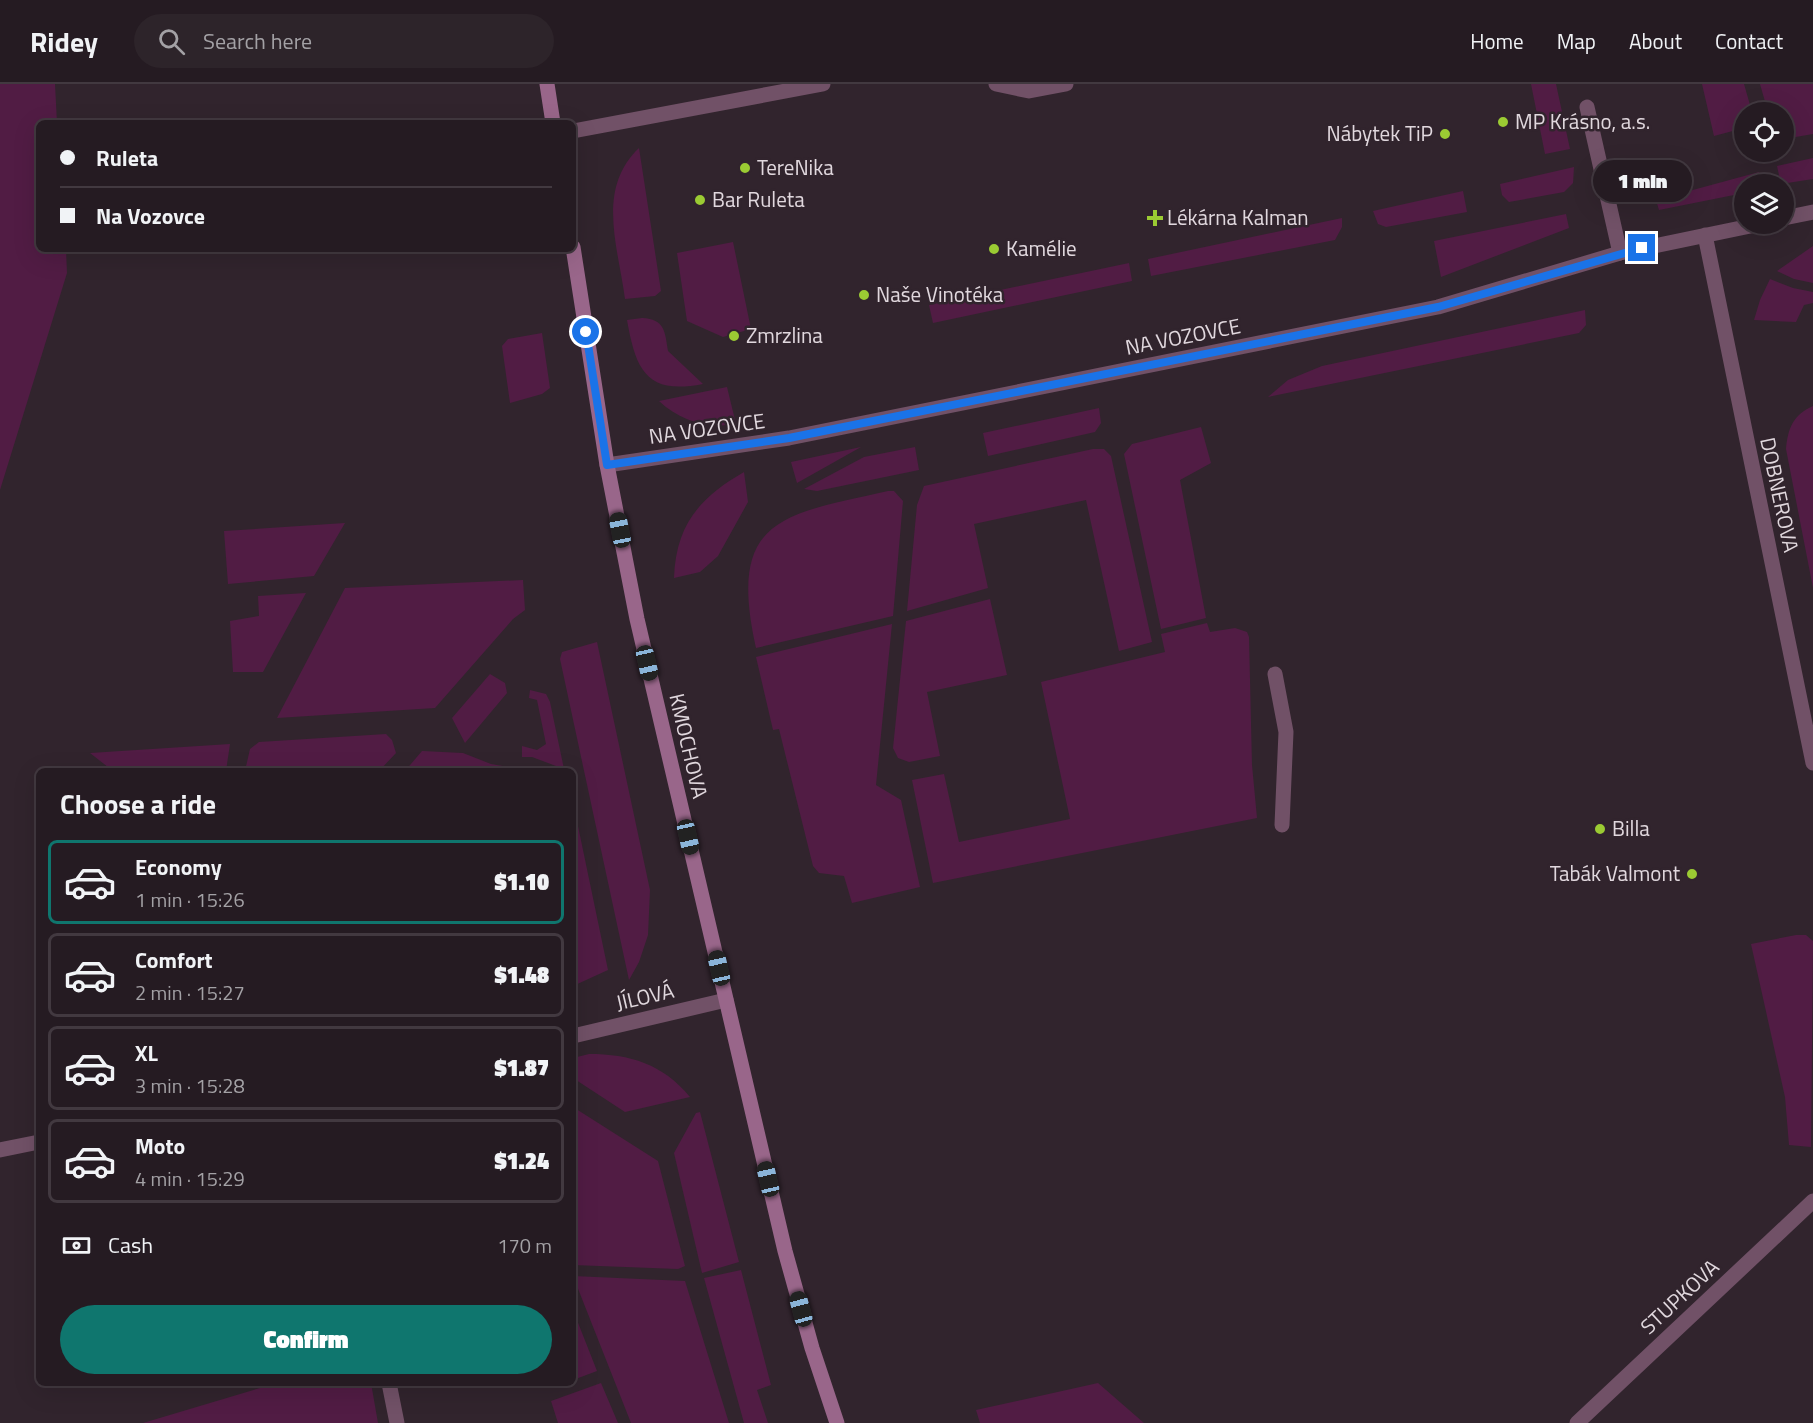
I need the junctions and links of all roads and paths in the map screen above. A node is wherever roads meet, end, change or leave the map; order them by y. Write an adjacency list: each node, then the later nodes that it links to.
1 (548, 84): 6 (street)
2 (823, 84): 7 (street)
3 (996, 84): 4 (street)
4 (1066, 84)
5 (1587, 107): 13 (street)
6 (554, 120)
7 (576, 130)
8 (1813, 212): 9 (street)
9 (1794, 216)
10 (1734, 230): 11 (street, NA VOZOVCE)
11 (1705, 236): 13 (street, NA VOZOVCE); 16 (street, DOBNEROVA)
12 (574, 252): 14 (street, KMOCHOVA)
13 (1620, 253): 14 (street, NA VOZOVCE)
14 (607, 465): 18 (street, KMOCHOVA)
15 (1275, 674): 17 (street)
16 (1813, 763)
17 (1282, 825)
18 (726, 1000): 19 (street, JÍLOVÁ); 25 (street, KMOCHOVA)
19 (576, 1035)
20 (36, 1143): 21 (street)
21 (0, 1150)
22 (1813, 1201): 26 (street, STUPKOVA)
23 (390, 1386): 24 (street)
24 (397, 1423)
25 (837, 1423)
26 (1577, 1423)

